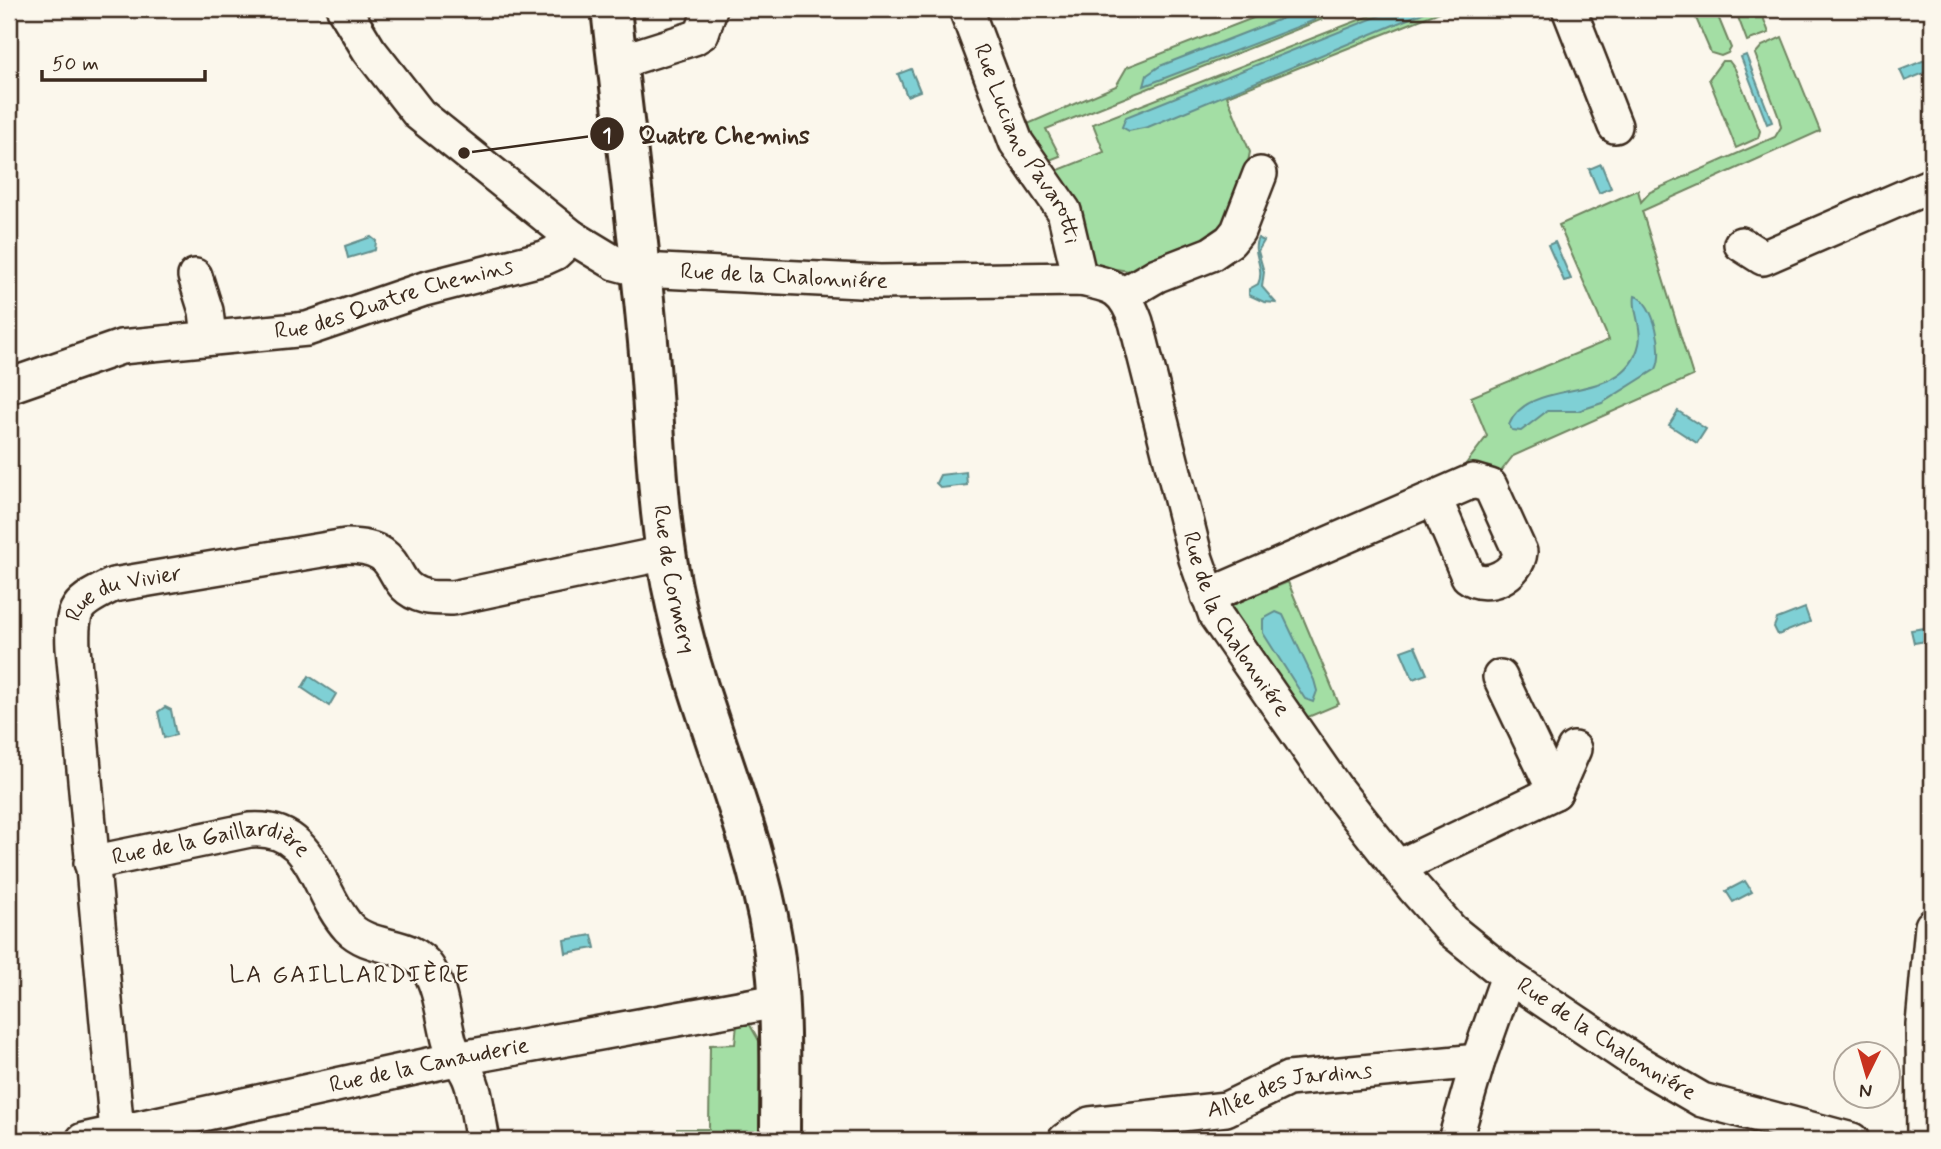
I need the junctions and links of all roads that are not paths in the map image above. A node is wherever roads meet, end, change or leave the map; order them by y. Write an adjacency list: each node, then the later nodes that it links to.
1 (344, 9): 10 (street, Rue de la Chalonniére)
2 (611, 9): 6 (main road, Rue de Cormery)
3 (710, 9): 6 (street)
4 (966, 9): 14 (street, Rue Luciano Pavarotti)
5 (1569, 9): 7 (street)
6 (617, 59): 12 (main road, Rue de Cormery)
7 (1615, 126)
8 (1260, 174): 15 (street)
9 (1932, 185): 11 (street)
10 (572, 237): 12 (street, Rue de la Chalonniére); 16 (street, Rue des Quatre Chemins)
11 (1741, 244)
12 (641, 270): 14 (street, Rue de la Chalonniére); 19 (main road, Rue de Cormery)
13 (195, 276): 16 (street)
14 (1080, 279): 15 (street, Rue de la Chalonniére)
15 (1123, 295): 20 (street, Rue de la Chalonniére)
16 (209, 337): 17 (street, Rue des Quatre Chemins)
17 (9, 386)
18 (1435, 499): 20 (street)
19 (666, 552): 24 (street, Rue du Vivier); 28 (main road, Rue de Cormery)
20 (1208, 596): 25 (street, Rue de la Chalonniére)
21 (1500, 677): 23 (street)
22 (1574, 749): 23 (street)
23 (1555, 792): 25 (street)
24 (91, 863): 29 (street, Rue de la Gaillardière); 31 (street, Rue du Vivier)
25 (1398, 867): 27 (street, Rue de la Chalonniére)
26 (1932, 926): 38 (street)
27 (1508, 976): 30 (street); 37 (street, Rue de la Chalonniére)
28 (777, 1001): 29 (street, Rue de la Canauderie); 34 (main road, Rue de Cormery)
29 (456, 1059): 31 (street, Rue de la Canauderie); 33 (street, Rue de la Gaillardière)
30 (1478, 1061): 35 (street, Allée des Jardins); 36 (street)
31 (117, 1132): 32 (street, Rue de la Canauderie)
32 (83, 1140)
33 (483, 1140)
34 (780, 1140)
35 (1065, 1140)
36 (1455, 1140)
37 (1852, 1140)
38 (1924, 1140)

